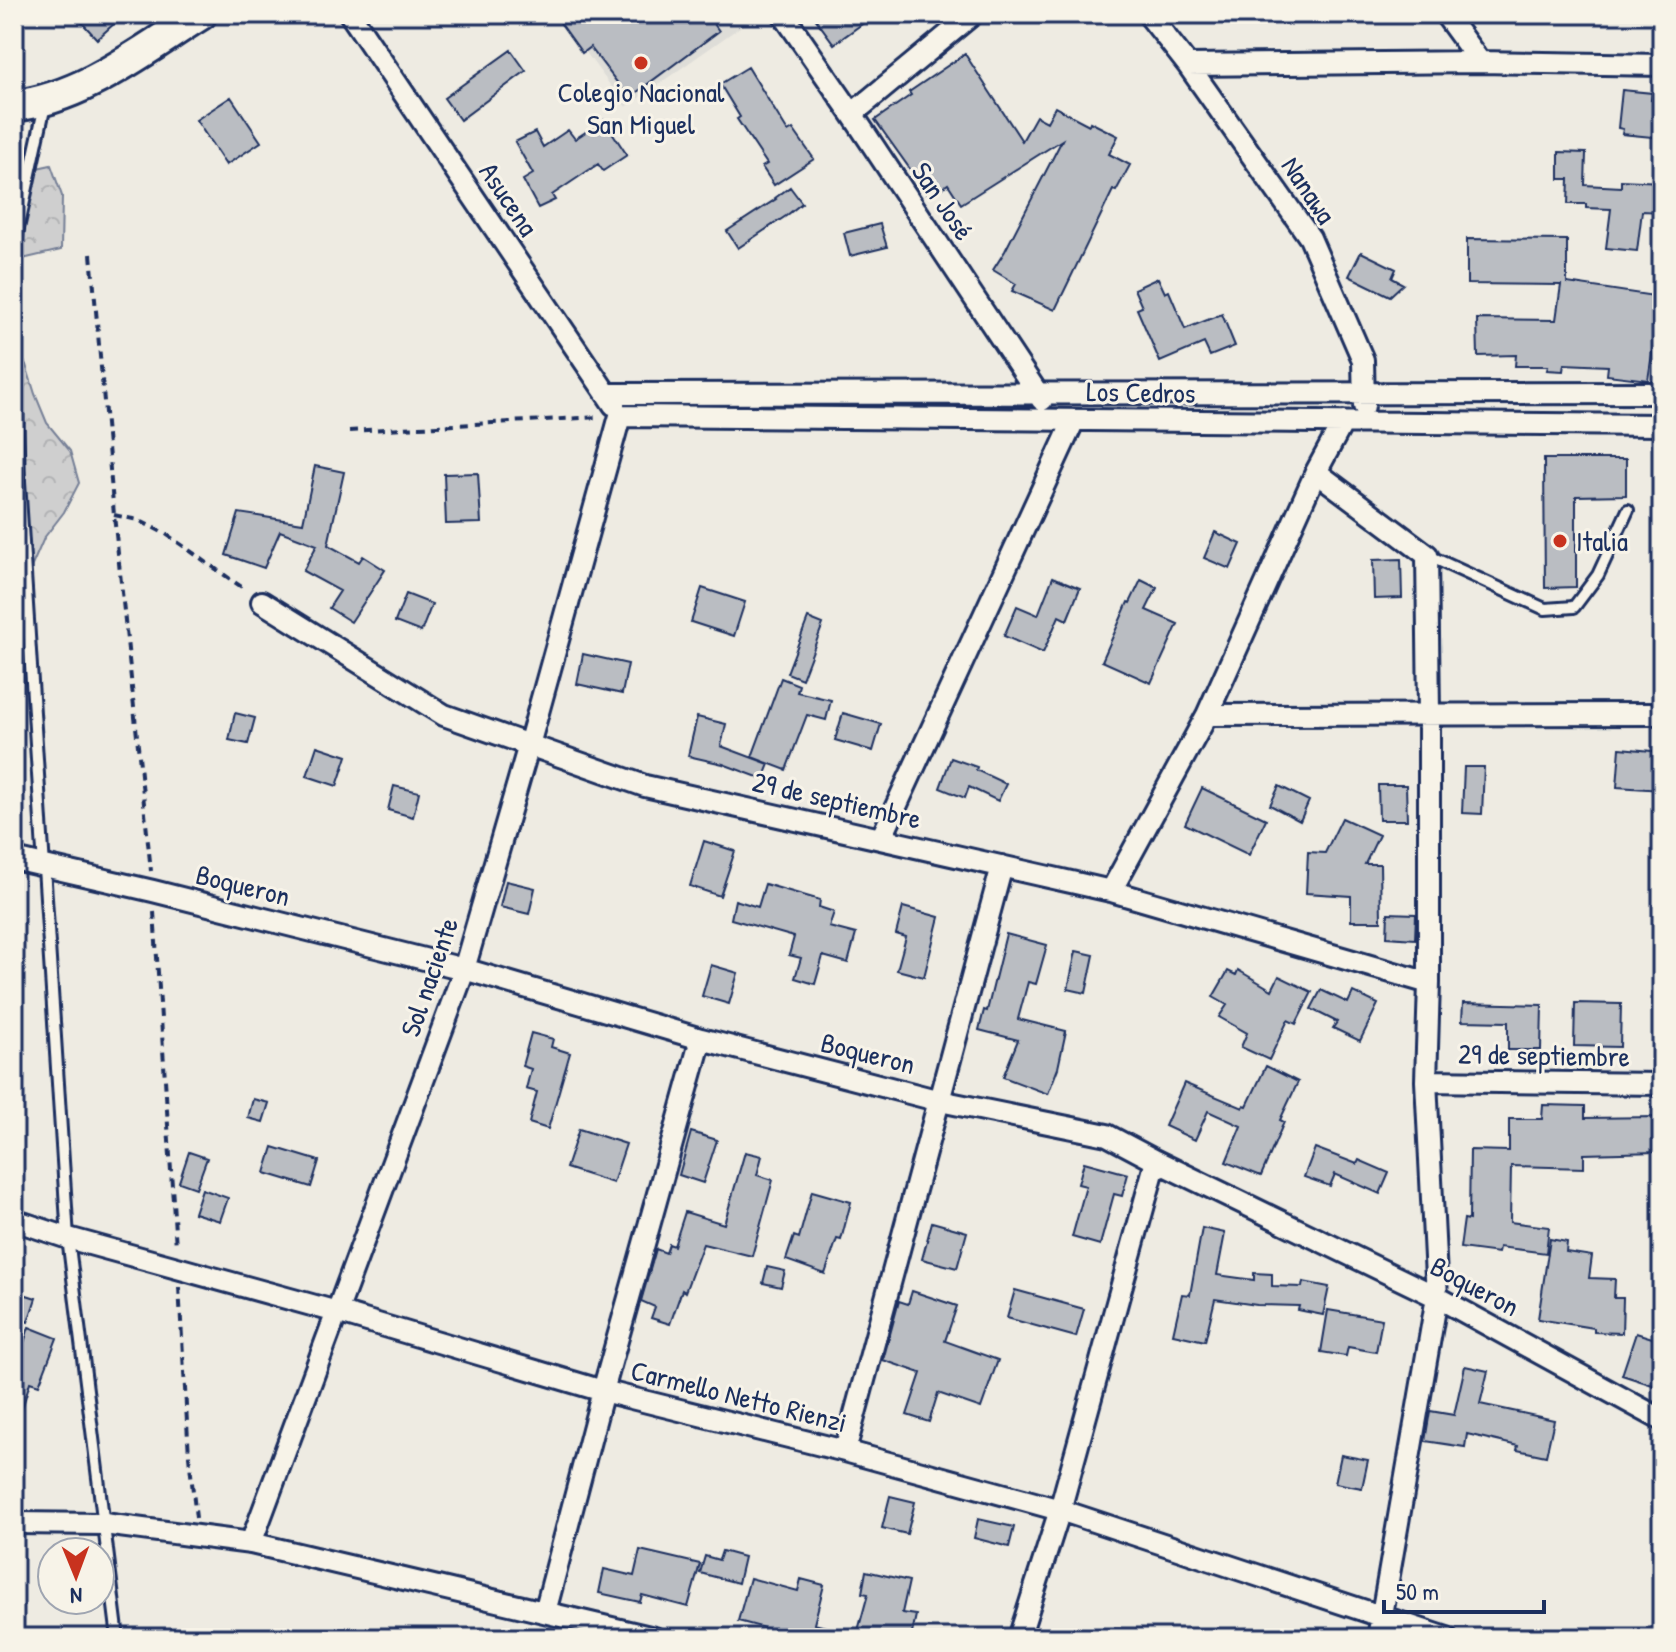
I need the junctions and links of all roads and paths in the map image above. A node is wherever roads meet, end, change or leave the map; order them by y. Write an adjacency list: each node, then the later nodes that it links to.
1 (201, 14): 10 (main road)
2 (350, 14): 18 (street, Asucena)
3 (783, 14): 12 (street, San José)
4 (973, 14): 12 (street)
5 (1148, 14): 8 (street, Nanawa)
6 (1445, 14): 7 (street)
7 (1480, 62): 8 (street); 9 (street)
8 (1188, 65): 16 (street, Nanawa)
9 (1662, 65)
10 (46, 100): 11 (main road); 13 (lane)
11 (14, 106)
12 (852, 114): 15 (street, San José)
13 (14, 247)
14 (14, 328): 35 (lane)
15 (1037, 393): 16 (street); 18 (street); 20 (street, San José)
16 (1363, 393): 17 (street); 21 (street, Nanawa)
17 (1662, 393)
18 (607, 394): 19 (street, Asucena)
19 (620, 416): 20 (street, Los Cedros); 23 (path); 32 (street, Sol naciente)
20 (1065, 420): 21 (street, Los Cedros); 33 (street)
21 (1354, 422): 22 (street, Los Cedros); 24 (street)
22 (1662, 425)
23 (349, 431)
24 (1316, 472): 27 (street); 31 (street)
25 (1628, 510): 27 (lane)
26 (114, 515): 28 (path)
27 (1427, 555): 29 (street)
28 (262, 602): 32 (street, 29 de septiembre)
29 (1429, 714): 30 (street); 31 (street); 39 (street)
30 (1662, 714)
31 (1207, 715): 37 (street)
32 (529, 745): 33 (street, 29 de septiembre); 38 (street, Sol naciente)
33 (881, 839): 36 (street, 29 de septiembre)
34 (14, 859): 35 (street, Boqueron)
35 (44, 866): 38 (street, Boqueron); 46 (lane)
36 (1002, 866): 37 (street, 29 de septiembre); 43 (street)
37 (1111, 891): 39 (street, 29 de septiembre)
38 (464, 969): 40 (street, Boqueron); 48 (street, Sol naciente)
39 (1429, 983): 41 (street)
40 (701, 1039): 43 (street, Boqueron); 49 (street)
41 (1426, 1081): 42 (street, 29 de septiembre); 47 (street)
42 (1662, 1084)
43 (940, 1101): 44 (street, Boqueron); 51 (street)
44 (1156, 1161): 47 (street, Boqueron); 52 (street)
45 (14, 1220): 46 (street, Carmello Netto Rienzi)
46 (68, 1238): 48 (street, Carmello Netto Rienzi); 54 (lane)
47 (1437, 1297): 50 (street, Boqueron); 57 (street)
48 (337, 1312): 49 (street, Carmello Netto Rienzi); 55 (street, Sol naciente)
49 (603, 1391): 51 (street, Carmello Netto Rienzi); 56 (street)
50 (1662, 1420)
51 (845, 1451): 52 (street, Carmello Netto Rienzi)
52 (1060, 1510): 57 (street, Carmello Netto Rienzi); 60 (street)
53 (14, 1523): 54 (street)
54 (104, 1524): 55 (street); 59 (lane)
55 (251, 1543): 56 (street)
56 (545, 1612): 58 (street)
57 (1381, 1617): 61 (street); 62 (street, Carmello Netto Rienzi)
58 (645, 1637)
59 (118, 1638)
60 (1019, 1638)
61 (1378, 1638)
62 (1447, 1638)

